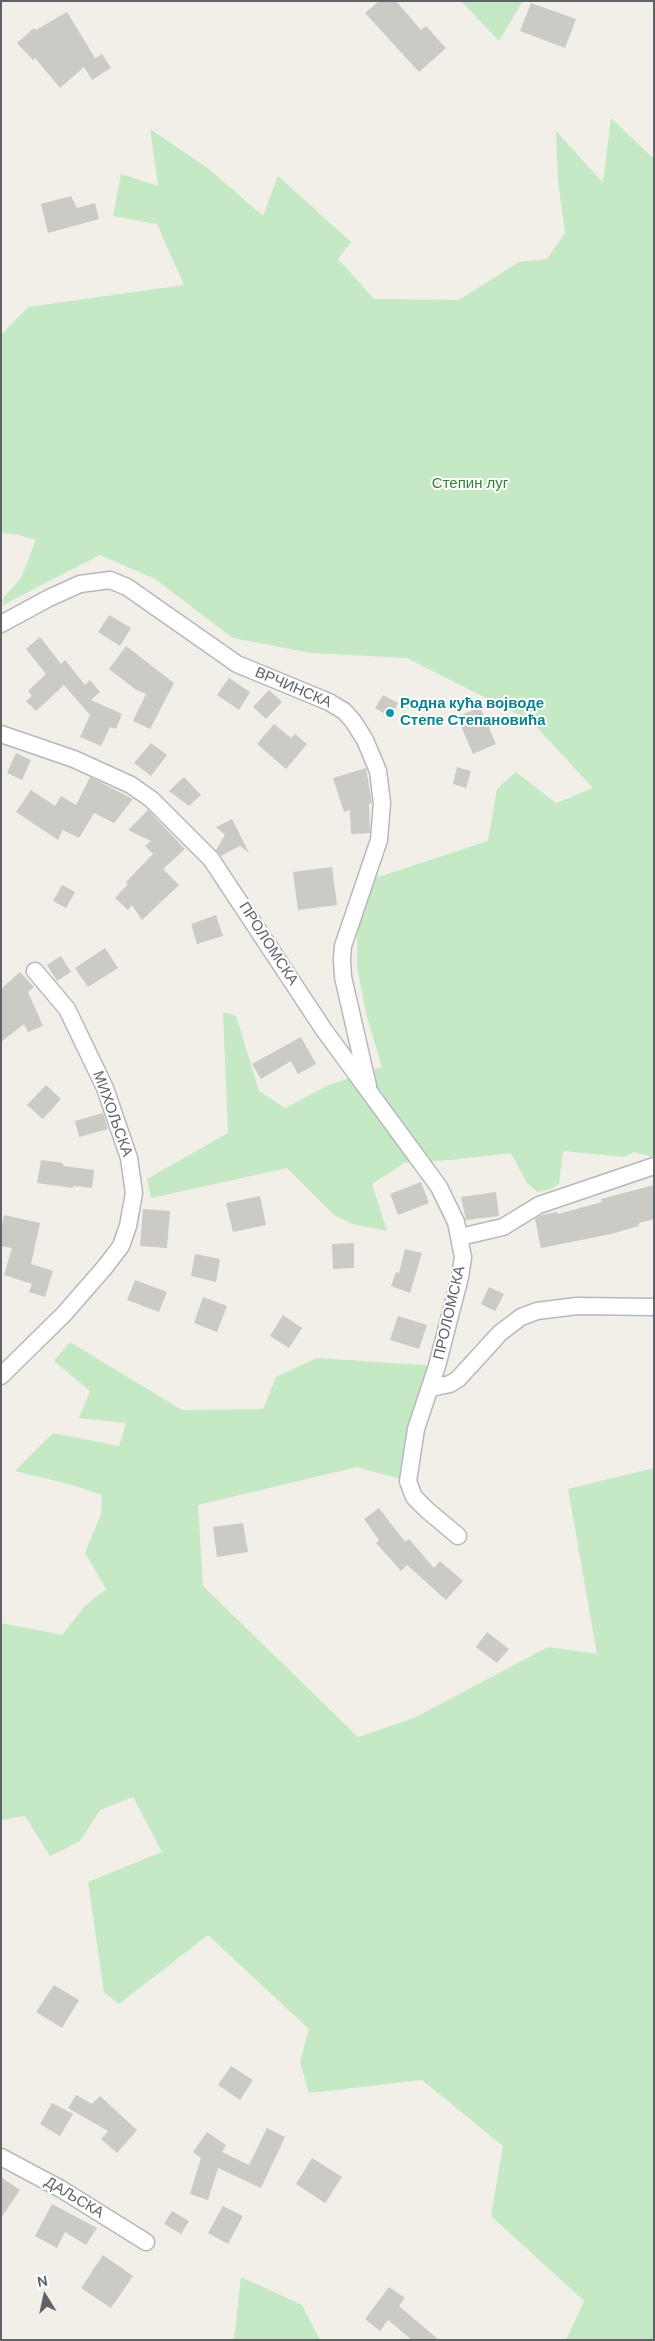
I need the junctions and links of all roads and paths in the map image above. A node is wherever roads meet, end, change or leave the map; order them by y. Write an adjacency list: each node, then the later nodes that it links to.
1 (1, 624): 4 (street, ВРЧИНСКА)
2 (1, 734): 4 (street, ПРОЛОМСКА)
3 (35, 971): 8 (street, МИХОЉСКА)
4 (369, 1089): 6 (street, ПРОЛОМСКА)
5 (654, 1166): 6 (street)
6 (460, 1237): 9 (street, ПРОЛОМСКА)
7 (654, 1307): 9 (street, ПРОЛОМСКА)
8 (1, 1376)
9 (431, 1388): 10 (street, ПРОЛОМСКА)
10 (458, 1536)
11 (1, 2157): 12 (street, ДАЉСКА)
12 (146, 2242)

